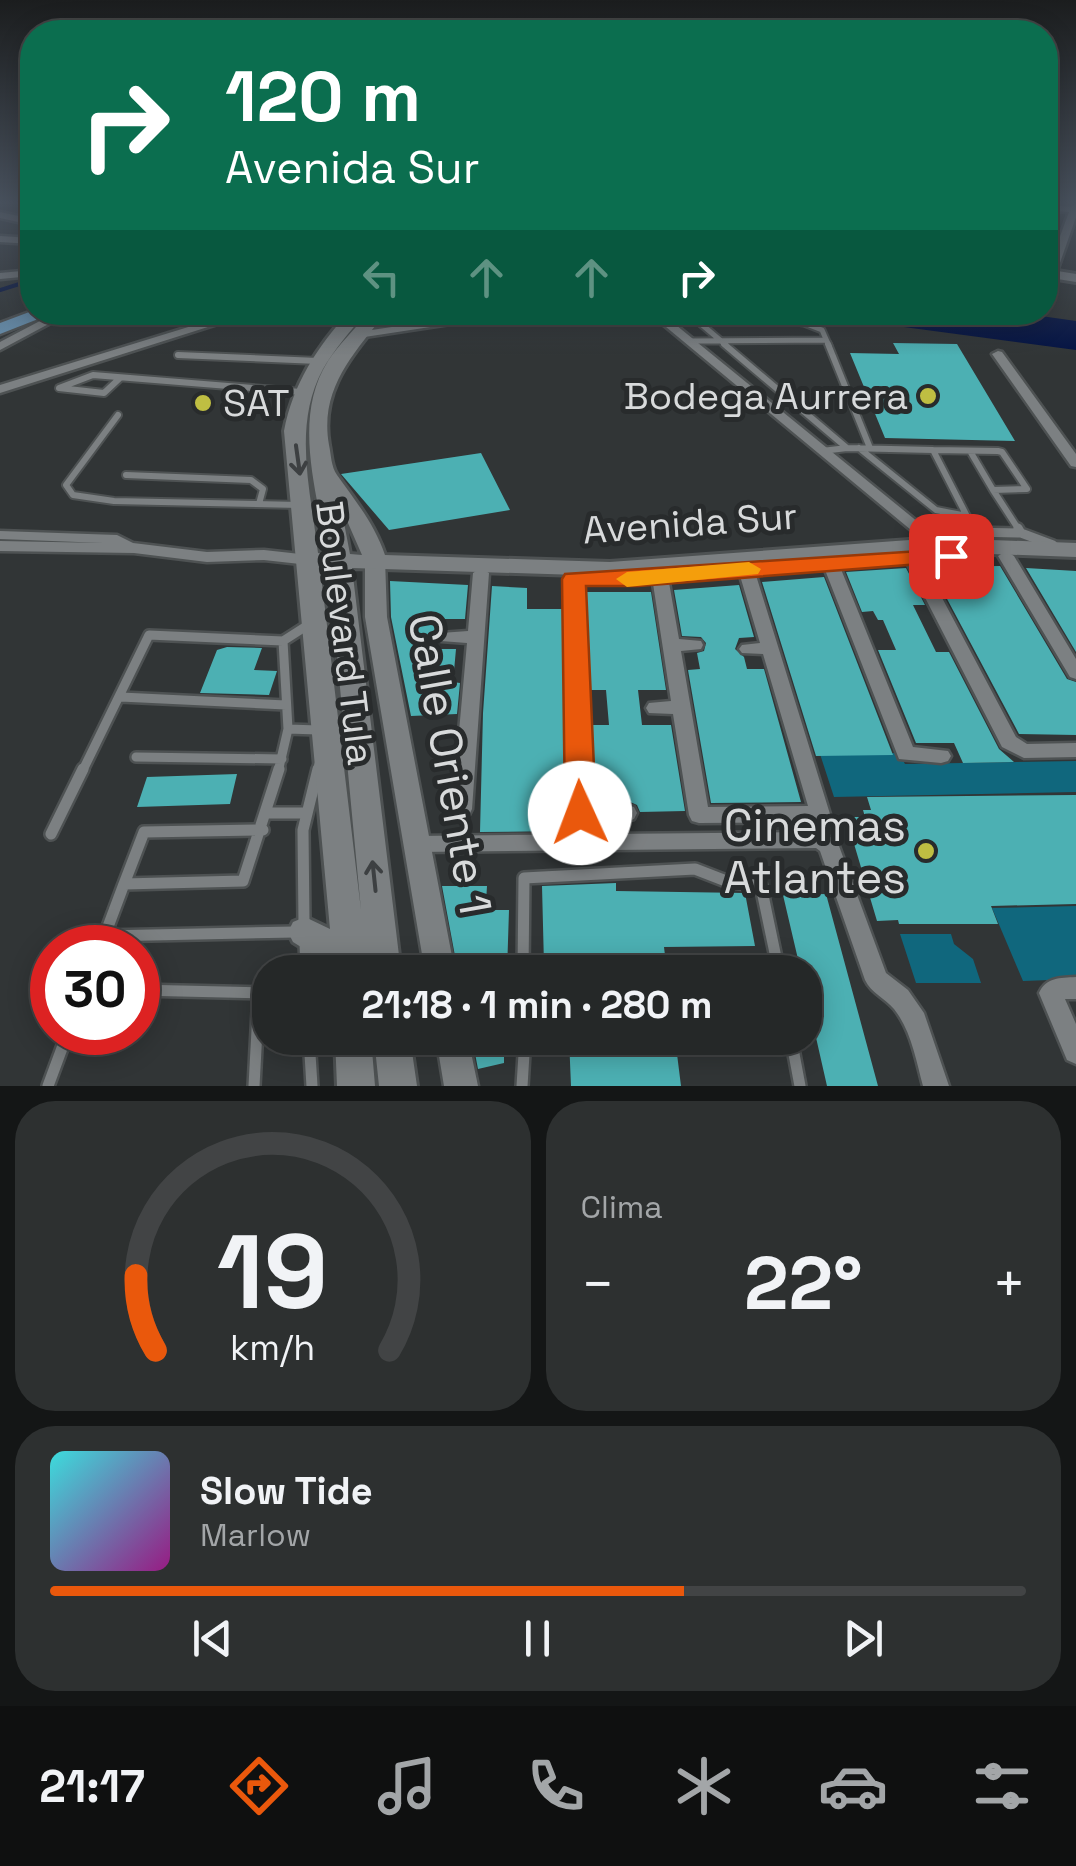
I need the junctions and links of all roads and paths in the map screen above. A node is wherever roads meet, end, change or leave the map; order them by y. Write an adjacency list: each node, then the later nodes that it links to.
1 (42, 325): 11 (street)
2 (208, 325): 16 (street)
3 (357, 325): 14 (main road, Boulevard Tula)
4 (357, 325): 27 (main road, Boulevard Tula)
5 (669, 325): 10 (street)
6 (702, 325): 8 (lane)
7 (809, 325): 9 (lane)
8 (720, 340): 9 (lane); 10 (lane); 20 (lane)
9 (826, 340): 21 (lane)
10 (688, 341): 23 (street)
11 (0, 348)
12 (998, 354): 25 (street)
13 (178, 355): 14 (lane)
14 (318, 360): 17 (main road, Boulevard Tula)
15 (120, 378): 15 (lane); 17 (lane)
16 (0, 389)
17 (300, 392): 30 (main road, Boulevard Tula, one-way to 30)
18 (118, 415): 29 (lane)
19 (859, 447): 20 (lane); 21 (lane); 31 (lane)
20 (847, 448): 23 (lane)
21 (870, 448): 22 (lane)
22 (933, 450): 24 (lane); 31 (lane)
23 (822, 451): 36 (street)
24 (970, 451): 28 (lane); 28 (lane)
25 (1076, 463)
26 (126, 474): 29 (lane)
27 (325, 476): 41 (main road, Boulevard Tula); 42 (main road)
28 (993, 490): 33 (lane)
29 (259, 504): 30 (lane)
30 (304, 506): 43 (main road, Boulevard Tula)
31 (967, 516): 32 (lane)
32 (974, 530): 33 (lane); 36 (lane)
33 (1020, 533): 38 (lane)
34 (0, 535): 37 (street)
35 (0, 546): 37 (street)
36 (926, 547): 38 (main road, Avenida Sur); 39 (main road, Avenida Sur); 40 (main road, Avenida Sur); 65 (street)
37 (134, 548): 43 (street)
38 (1073, 553): 39 (main road, Avenida Sur)
39 (1006, 556): 58 (street)
40 (829, 558): 42 (main road, Avenida Sur); 44 (main road, Avenida Sur); 49 (street)
41 (340, 565): 42 (main road, Avenida Sur); 43 (main road, Avenida Sur); 77 (main road, Boulevard Tula, one-way to 41)
42 (376, 565): 45 (main road, Avenida Sur); 75 (street, Calle Oriente 1)
43 (310, 568): 48 (main road, Boulevard Tula)
44 (746, 569): 46 (main road, Avenida Sur); 56 (street)
45 (481, 573): 47 (main road, Avenida Sur); 51 (street, Calle Oriente 1)
46 (660, 577): 47 (main road, Avenida Sur); 54 (street)
47 (574, 579): 72 (street)
48 (314, 620): 53 (lane); 64 (main road, Boulevard Tula)
49 (860, 634): 50 (street); 66 (street)
50 (880, 634)
51 (475, 637): 52 (street); 69 (street, Calle Oriente 1)
52 (447, 638)
53 (283, 641): 59 (lane); 60 (lane)
54 (673, 645): 55 (street); 61 (street)
55 (695, 645)
56 (771, 648): 57 (street); 61 (street)
57 (748, 650)
58 (1076, 673)
59 (120, 697): 60 (lane); 74 (lane)
60 (286, 705): 63 (lane)
61 (682, 707): 62 (street)
62 (655, 708)
63 (288, 729): 64 (lane); 68 (lane)
64 (324, 739): 71 (lane); 83 (main road, Boulevard Tula)
65 (1076, 750)
66 (942, 756)
67 (136, 758): 68 (lane)
68 (282, 760): 70 (lane)
69 (462, 810)
70 (267, 813): 71 (lane); 73 (lane)
71 (306, 813): 79 (lane)
72 (627, 813)
73 (263, 830): 76 (lane); 76 (lane)
74 (51, 834)
75 (416, 844): 86 (street, Calle Oriente 1); 109 (street)
76 (124, 884): 78 (lane)
77 (379, 922): 84 (main road); 85 (main road, Boulevard Tula)
78 (108, 925)
79 (304, 932): 80 (lane); 81 (lane); 82 (main road)
80 (160, 939)
81 (305, 955)
82 (334, 955)
83 (350, 955)
84 (360, 955)
85 (382, 955)
86 (437, 955)
87 (524, 955): 88 (lane)
88 (775, 955)
89 (1066, 988): 92 (street)
90 (160, 991): 91 (lane)
91 (252, 993)
92 (1076, 1052)
93 (59, 1055): 101 (lane)
94 (257, 1055): 102 (lane)
95 (310, 1055): 103 (lane)
96 (354, 1055): 104 (main road)
97 (394, 1055): 105 (main road)
98 (455, 1055): 106 (street)
99 (524, 1055): 107 (lane)
100 (794, 1055): 108 (lane)
101 (48, 1086)
102 (254, 1086)
103 (312, 1086)
104 (356, 1086)
105 (398, 1086)
106 (461, 1086)
107 (522, 1086)
108 (800, 1086)
109 (936, 1086)

